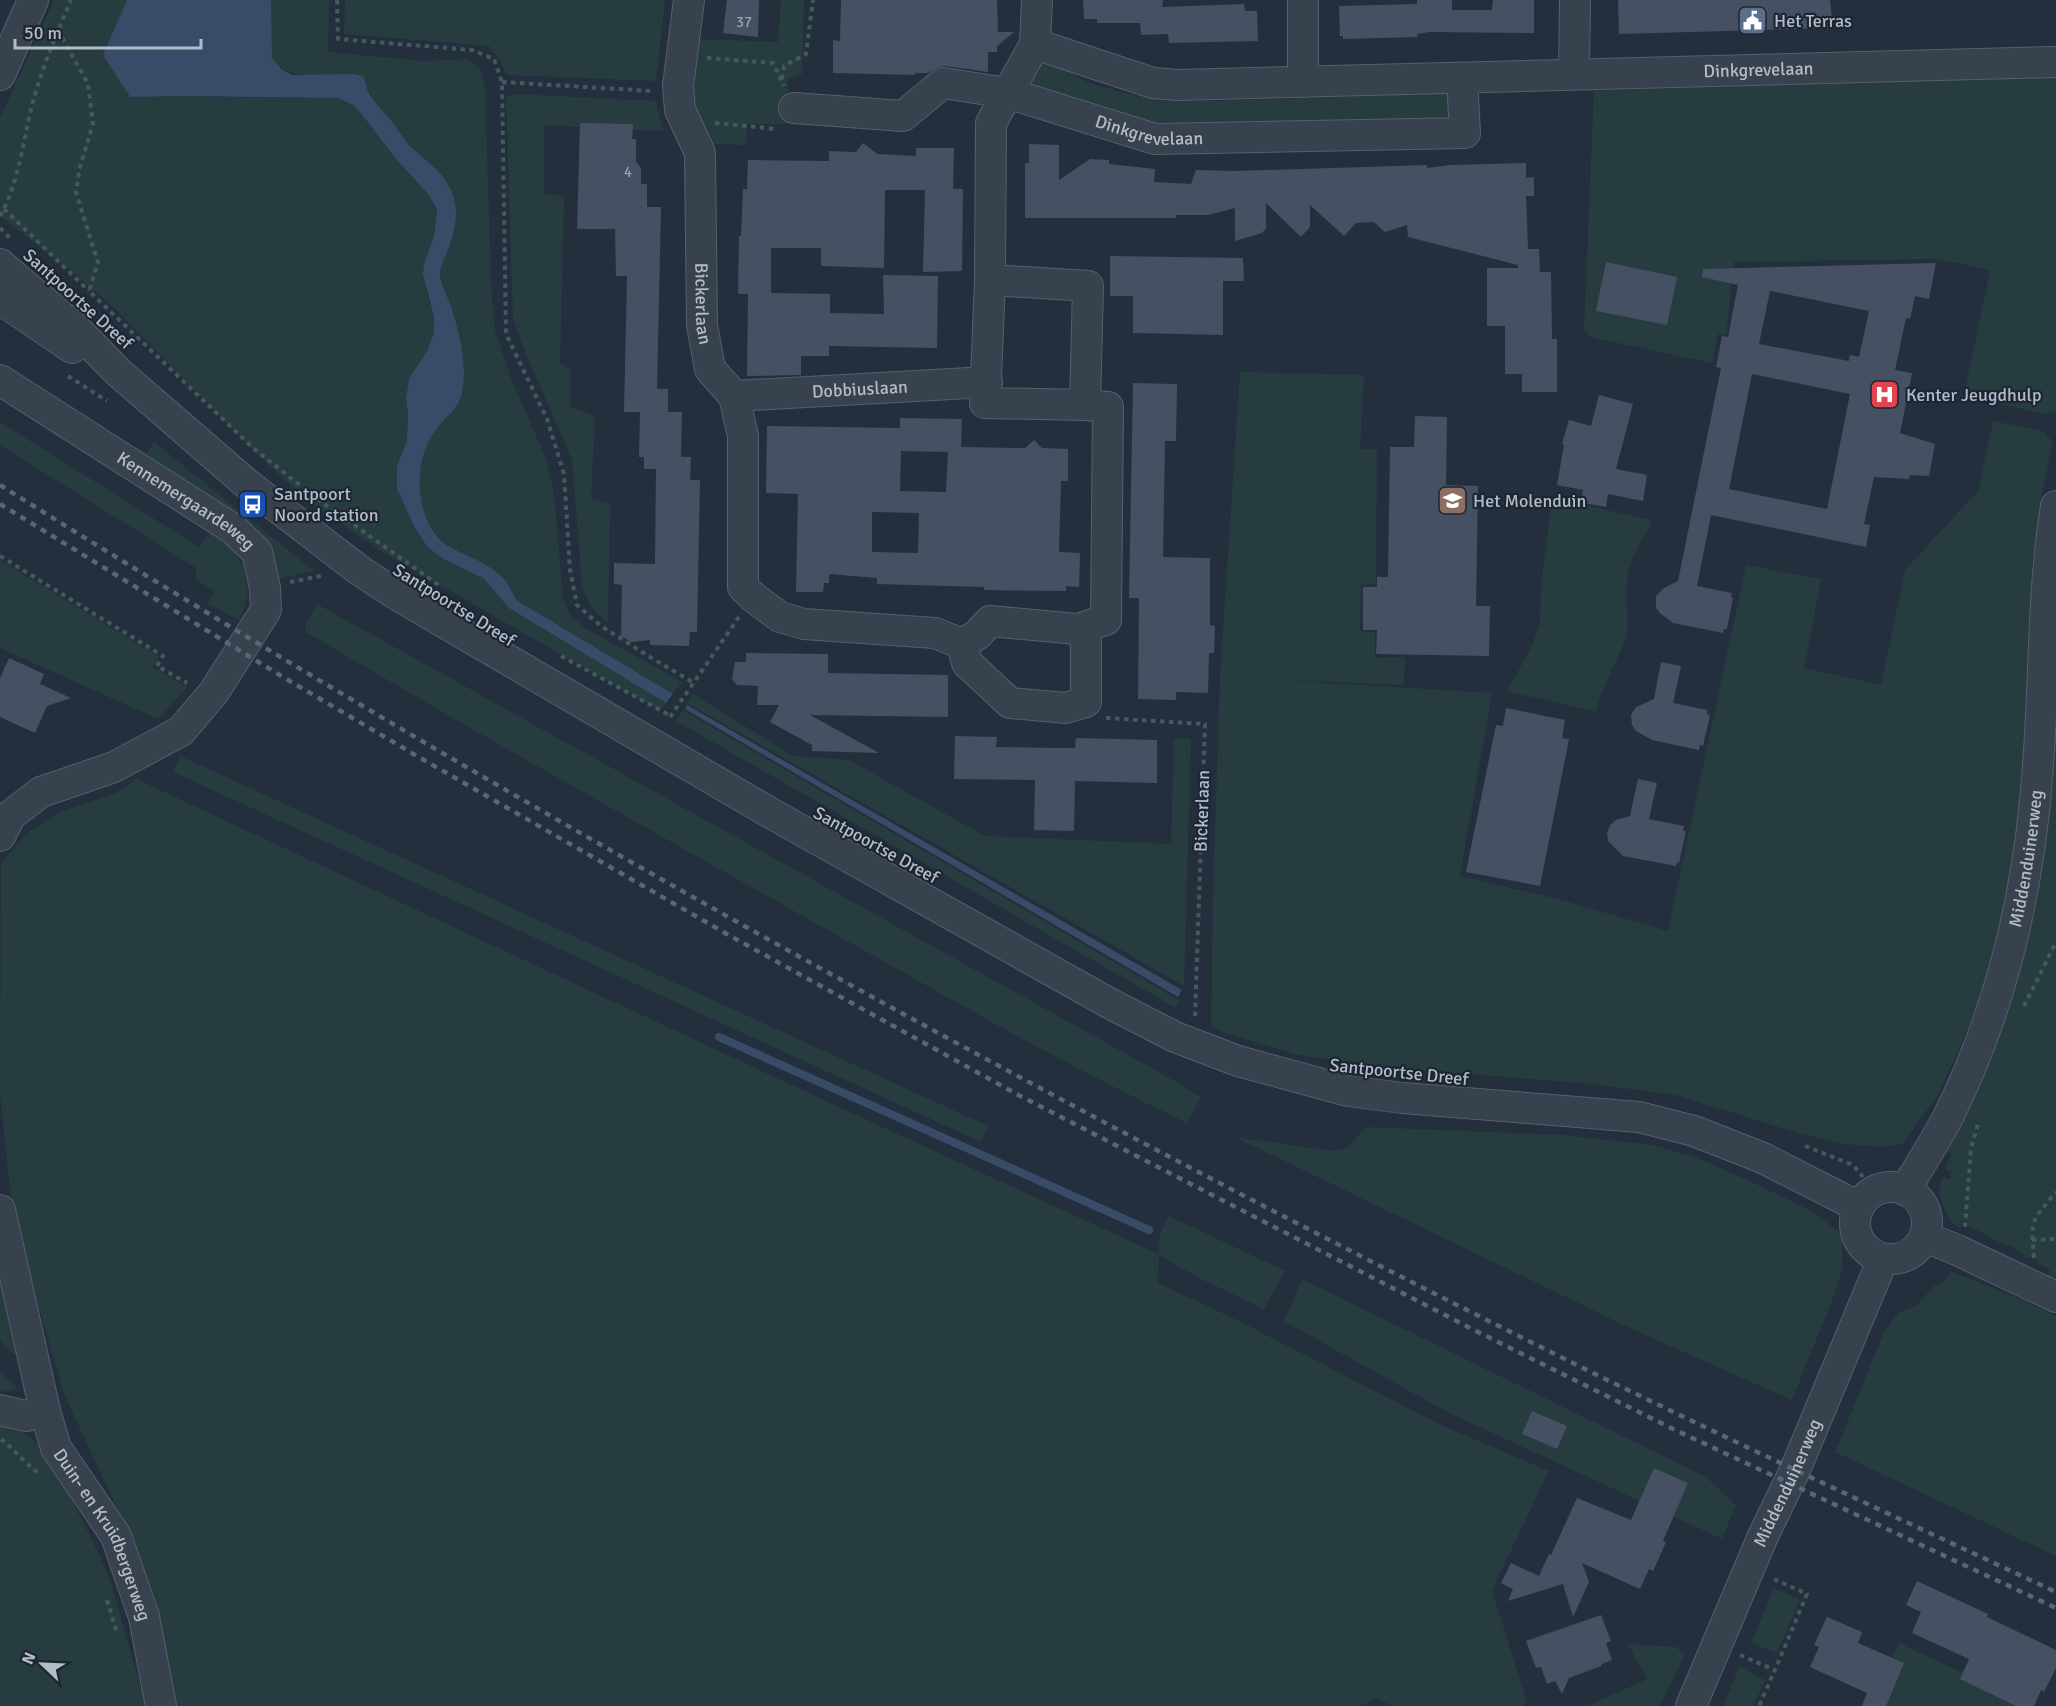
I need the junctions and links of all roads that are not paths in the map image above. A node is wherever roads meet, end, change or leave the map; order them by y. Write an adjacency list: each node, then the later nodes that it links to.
1 (33, 0): 9 (street)
2 (689, 0): 20 (street, Bickerlaan)
3 (1037, 0): 6 (street)
4 (1303, 0): 11 (street)
5 (1575, 0): 8 (street)
6 (1035, 44): 11 (street, Dinkgrevelaan); 12 (street)
7 (2056, 62): 8 (street, Dinkgrevelaan)
8 (1574, 73): 10 (street, Dinkgrevelaan)
9 (0, 75)
10 (1462, 78): 11 (street, Dinkgrevelaan); 12 (street, Dinkgrevelaan)
11 (1303, 82)
12 (1007, 93): 13 (street, Dinkgrevelaan); 15 (street)
13 (794, 108)
14 (9, 254): 17 (street, Santpoortse Dreef)
15 (990, 280): 19 (street); 21 (street)
16 (0, 299): 17 (street, Santpoortse Dreef)
17 (118, 372): 27 (street, Santpoortse Dreef)
18 (0, 380): 25 (street, Kennemergaardeweg)
19 (987, 382): 20 (street, Dobbiuslaan); 21 (street)
20 (734, 396): 24 (street, Bickerlaan)
21 (1085, 405): 23 (street)
22 (2056, 506): 26 (street, Middenduinerweg)
23 (1077, 629): 24 (street); 24 (street)
24 (962, 644)
25 (4, 821)
26 (1905, 1190): 27 (street); 29 (street)
27 (1867, 1199): 30 (street)
28 (0, 1210): 33 (street)
29 (1925, 1238): 30 (street); 31 (street)
30 (1883, 1259): 35 (street, Middenduinerweg)
31 (2056, 1297)
32 (0, 1410): 33 (street)
33 (45, 1411): 34 (street, Duin- en Kruidbergerweg)
34 (161, 1706)
35 (1691, 1706)

